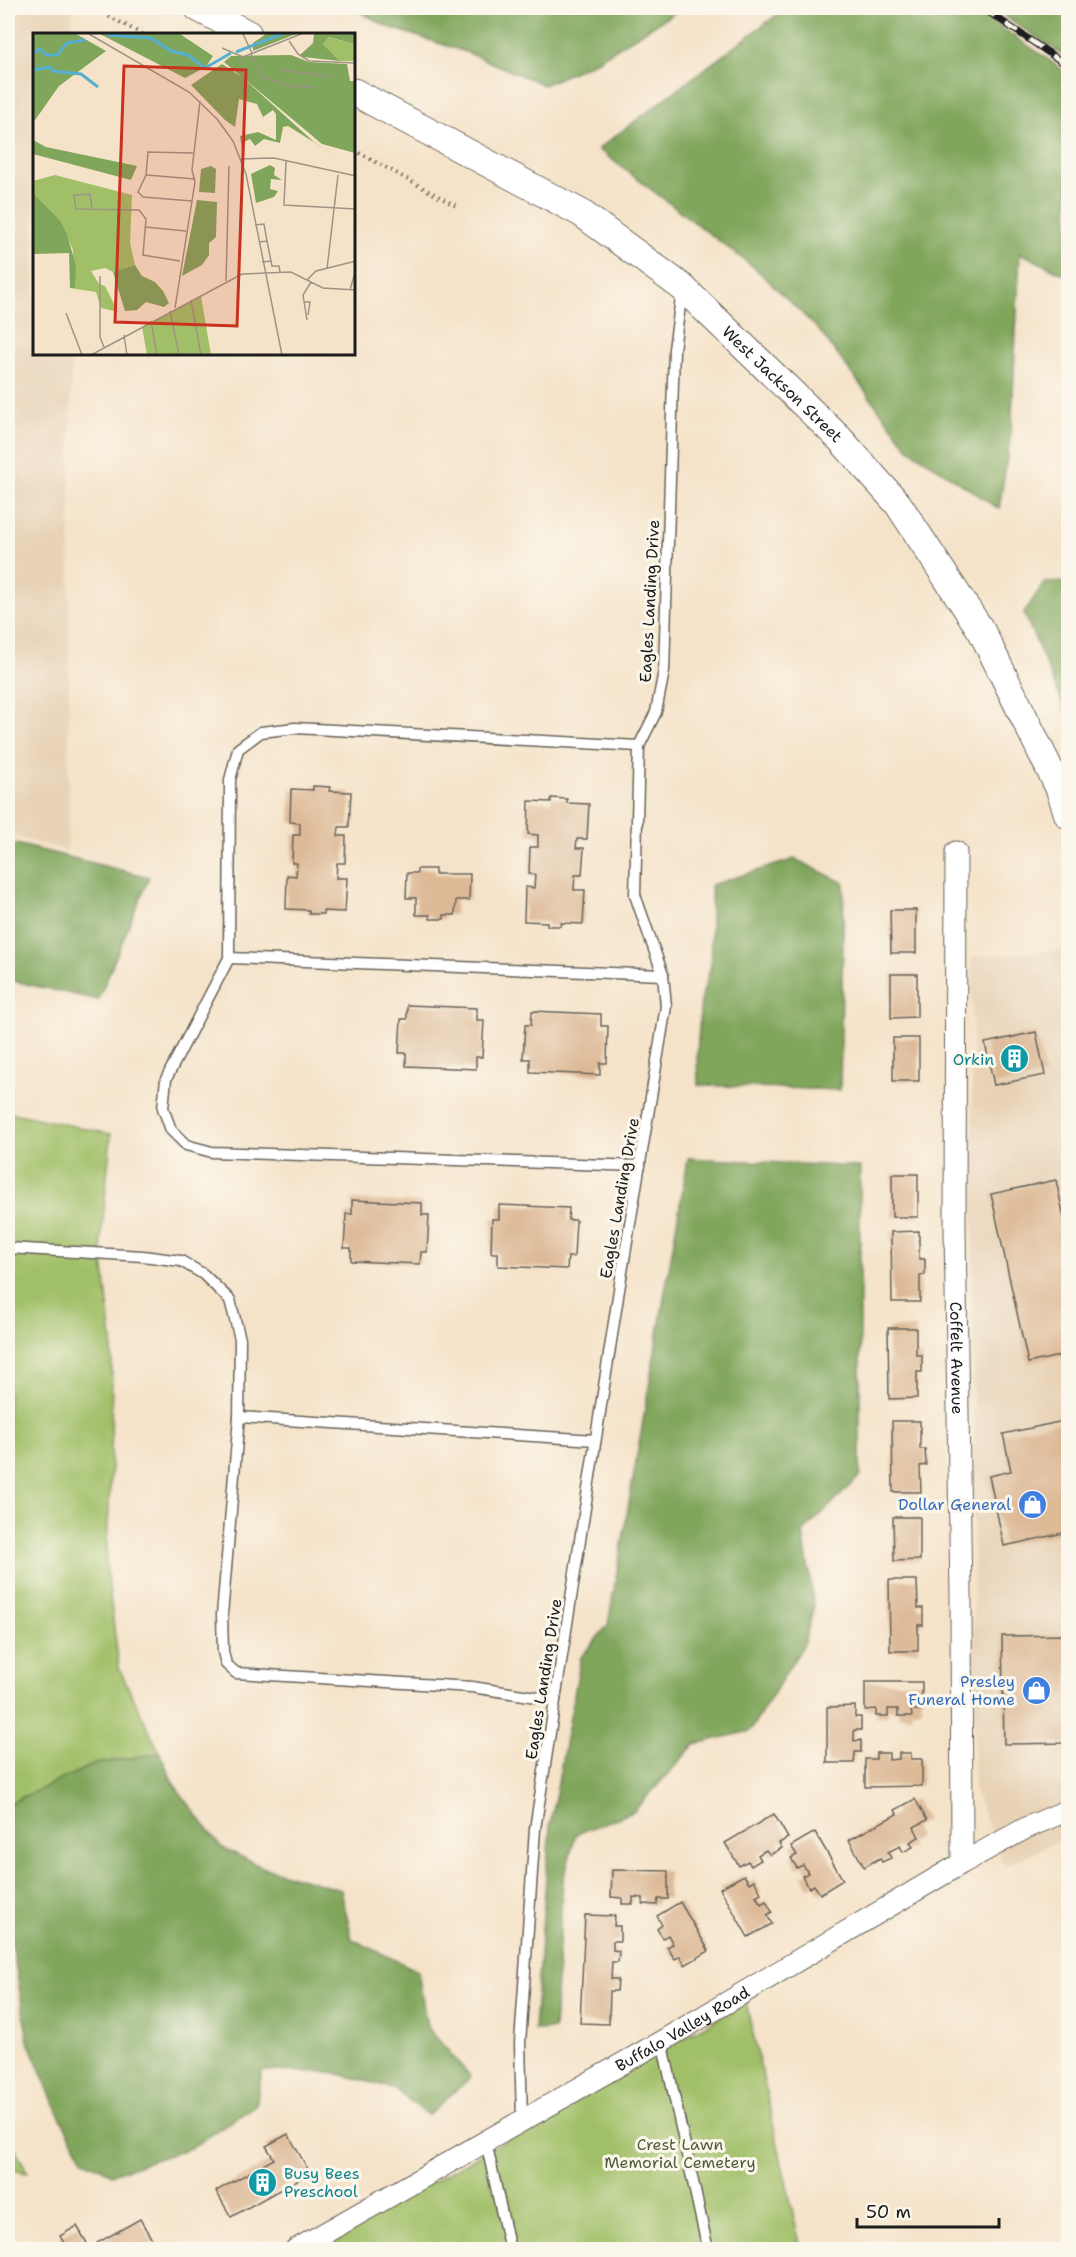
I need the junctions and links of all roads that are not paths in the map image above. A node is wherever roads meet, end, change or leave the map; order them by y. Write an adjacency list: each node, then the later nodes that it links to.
1 (198, 8): 2 (street)
2 (246, 33)
3 (356, 93): 4 (street, West Jackson Street)
4 (682, 287): 5 (lane, Eagles Landing Drive); 6 (street, West Jackson Street)
5 (639, 746): 9 (lane); 10 (lane, Eagles Landing Drive)
6 (1064, 786): 7 (street, West Jackson Street)
7 (1068, 814)
8 (956, 852): 17 (street, Coffelt Avenue)
9 (229, 958): 10 (lane); 11 (lane)
10 (663, 975): 11 (lane, Eagles Landing Drive)
11 (640, 1166): 14 (lane, Eagles Landing Drive)
12 (8, 1248): 13 (lane)
13 (239, 1417): 14 (lane); 15 (lane)
14 (595, 1440): 15 (lane, Eagles Landing Drive)
15 (555, 1701): 19 (lane, Eagles Landing Drive)
16 (1068, 1810): 17 (street, Buffalo Valley Road)
17 (962, 1863): 18 (street, Buffalo Valley Road)
18 (662, 2041): 19 (street, Buffalo Valley Road); 24 (lane)
19 (522, 2120): 20 (street, Buffalo Valley Road)
20 (486, 2142): 21 (street, Buffalo Valley Road); 23 (lane)
21 (315, 2244): 22 (street, Buffalo Valley Road)
22 (295, 2250)
23 (510, 2250)
24 (708, 2250)

